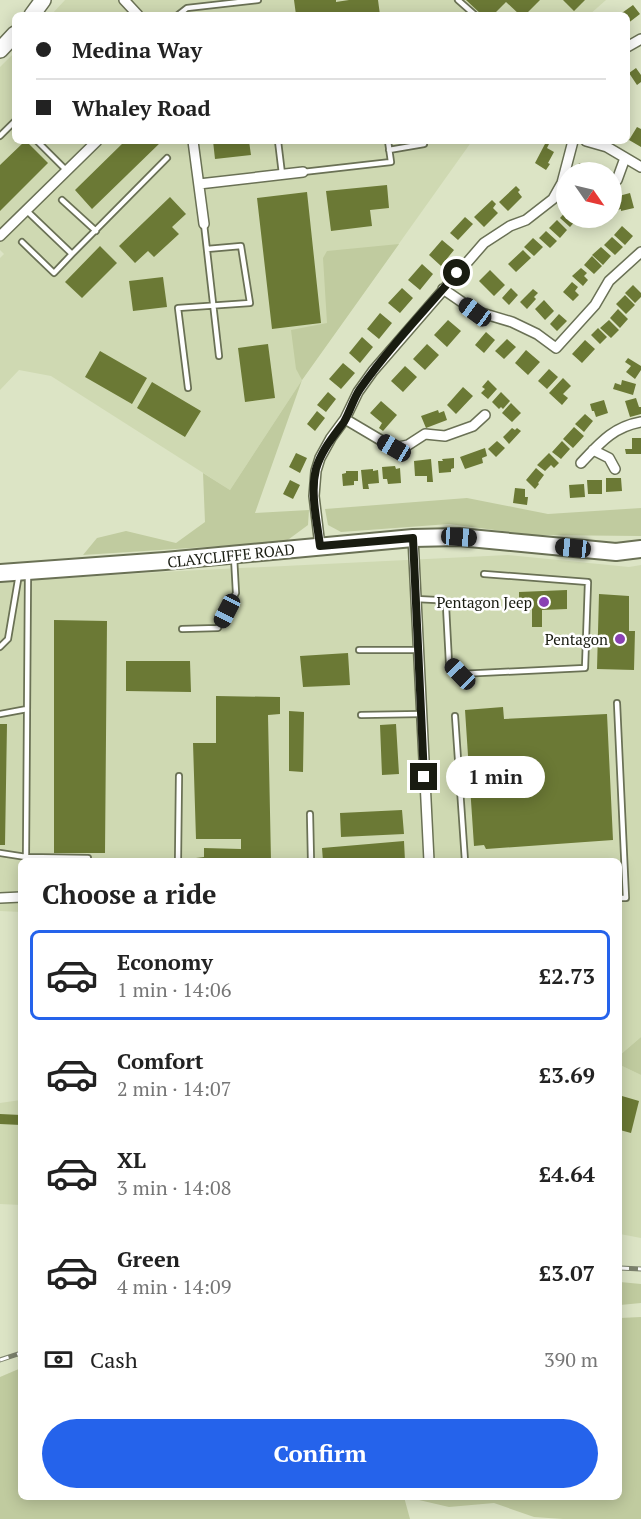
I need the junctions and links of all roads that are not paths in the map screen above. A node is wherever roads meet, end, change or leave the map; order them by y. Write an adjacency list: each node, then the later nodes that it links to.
1 (124, 0): 6 (street)
2 (186, 0): 5 (lane)
3 (258, 0): 5 (lane)
4 (459, 0): 8 (lane)
5 (187, 8): 7 (lane)
6 (135, 12)
7 (182, 12)
8 (472, 12)
9 (12, 37): 10 (main road)
10 (0, 50)
11 (12, 124): 12 (lane)
12 (0, 136)
13 (40, 144): 26 (lane)
14 (93, 144): 26 (street)
15 (193, 144): 29 (street)
16 (278, 144): 28 (lane)
17 (388, 144): 21 (lane)
18 (424, 144): 21 (lane)
19 (572, 144): 39 (street)
20 (596, 144): 23 (street)
21 (389, 150): 27 (lane)
22 (168, 158): 33 (lane)
23 (625, 158): 24 (street); 25 (street)
24 (622, 166)
25 (641, 168)
26 (66, 170): 31 (street)
27 (303, 172): 28 (street)
28 (282, 174): 29 (street)
29 (199, 184): 32 (street)
30 (62, 200): 33 (lane)
31 (26, 210): 34 (street); 38 (lane)
32 (204, 224): 36 (lane)
33 (96, 231): 38 (lane)
34 (0, 236)
35 (22, 242): 38 (lane)
36 (207, 249): 40 (lane); 40 (lane)
37 (641, 252): 39 (street)
38 (72, 254)
39 (443, 289): 44 (street)
40 (213, 306): 41 (lane); 42 (lane)
41 (219, 356)
42 (188, 388)
43 (485, 415): 44 (street)
44 (345, 420): 50 (street)
45 (641, 422): 46 (street)
46 (593, 450): 47 (street); 48 (street)
47 (581, 463)
48 (615, 469)
49 (413, 538): 50 (highway, CLAYCLIFFE ROAD); 51 (highway, CLAYCLIFFE ROAD); 56 (street)
50 (320, 546): 52 (highway, CLAYCLIFFE ROAD)
51 (641, 549)
52 (234, 554): 53 (highway, CLAYCLIFFE ROAD); 57 (lane)
53 (24, 572): 54 (highway, CLAYCLIFFE ROAD); 58 (lane); 62 (lane)
54 (0, 573)
55 (484, 574): 56 (lane)
56 (416, 599): 60 (street)
57 (182, 629)
58 (0, 647)
59 (359, 650): 60 (lane)
60 (418, 650): 64 (street)
61 (617, 703): 78 (lane)
62 (27, 709): 63 (lane); 70 (lane)
63 (0, 714)
64 (421, 714): 65 (lane); 74 (street)
65 (361, 715)
66 (455, 716): 75 (lane)
67 (178, 776): 72 (lane)
68 (310, 814): 73 (lane)
69 (0, 854): 70 (lane)
70 (26, 857): 71 (lane)
71 (88, 858)
72 (178, 858)
73 (311, 858)
74 (429, 858)
75 (465, 858)
76 (18, 897): 77 (street)
77 (0, 898)
78 (622, 898)

